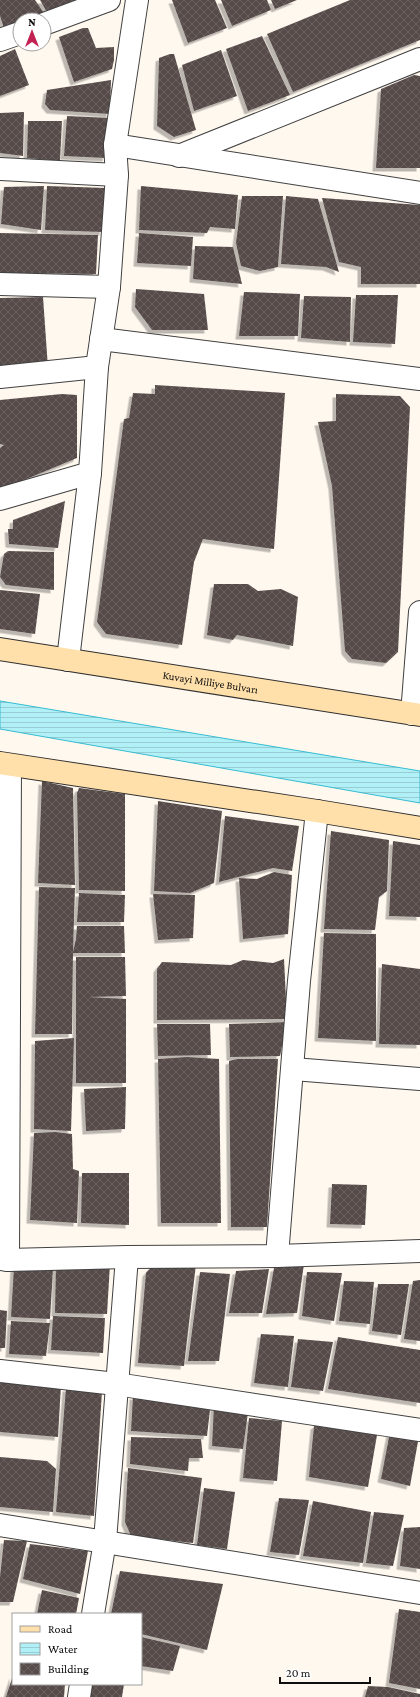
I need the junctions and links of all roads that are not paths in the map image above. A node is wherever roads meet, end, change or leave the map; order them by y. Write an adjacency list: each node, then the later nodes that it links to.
1 (109, 0): 3 (street)
2 (137, 0): 7 (street)
3 (52, 21)
4 (12, 36): 5 (street)
5 (0, 40)
6 (420, 58): 8 (street)
7 (116, 146): 8 (street); 10 (street)
8 (178, 156): 11 (street)
9 (0, 170): 10 (street)
10 (117, 175): 13 (street)
11 (420, 193)
12 (0, 284): 13 (street)
13 (109, 286): 14 (street)
14 (101, 339): 15 (street); 17 (street)
15 (97, 367): 16 (street); 18 (street)
16 (0, 377)
17 (420, 379)
18 (90, 473): 19 (street); 22 (street)
19 (0, 498)
20 (420, 612): 23 (street)
21 (0, 649): 22 (main road, Kuvayi Milliye Bulvarı)
22 (68, 660): 23 (main road, Kuvayi Milliye Bulvarı)
23 (416, 715)
24 (5, 764): 25 (main road); 32 (street)
25 (317, 811): 26 (main road); 27 (street)
26 (420, 828)
27 (292, 1069): 28 (street); 30 (street)
28 (420, 1079)
29 (420, 1251): 30 (street)
30 (277, 1256): 31 (street)
31 (127, 1257): 32 (street); 34 (street)
32 (4, 1260)
33 (0, 1371): 34 (street)
34 (116, 1384): 35 (street); 37 (street)
35 (420, 1430)
36 (0, 1525): 37 (street)
37 (105, 1541): 38 (street); 39 (street)
38 (420, 1593)
39 (93, 1613)
40 (81, 1685): 41 (street)
41 (79, 1697)

